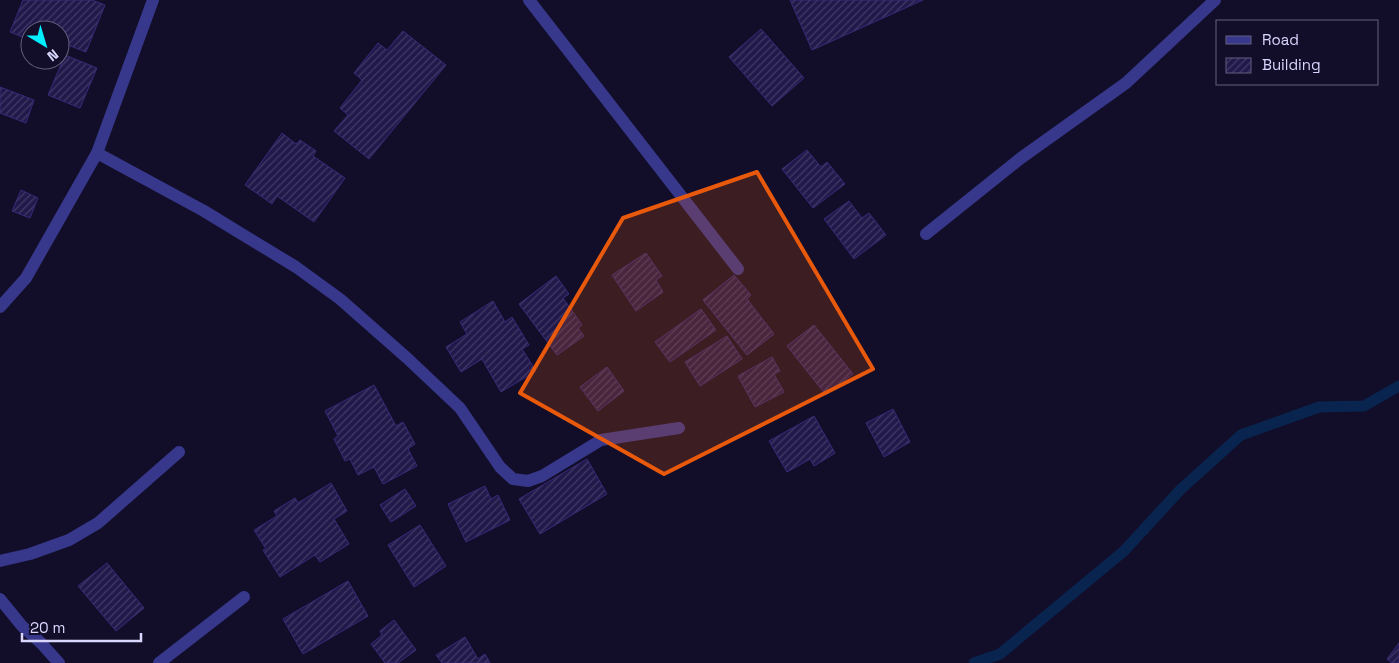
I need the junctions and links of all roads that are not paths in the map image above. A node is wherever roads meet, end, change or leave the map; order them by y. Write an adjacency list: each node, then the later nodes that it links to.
1 (153, 0): 4 (street)
2 (529, 0): 6 (street)
3 (1215, 0): 5 (street)
4 (97, 153): 7 (street); 8 (street)
5 (926, 234)
6 (738, 269)
7 (0, 307)
8 (679, 428)
9 (180, 452): 10 (street)
10 (0, 561)
11 (244, 597): 14 (street)
12 (0, 599): 13 (street)
13 (59, 663)
14 (159, 663)

